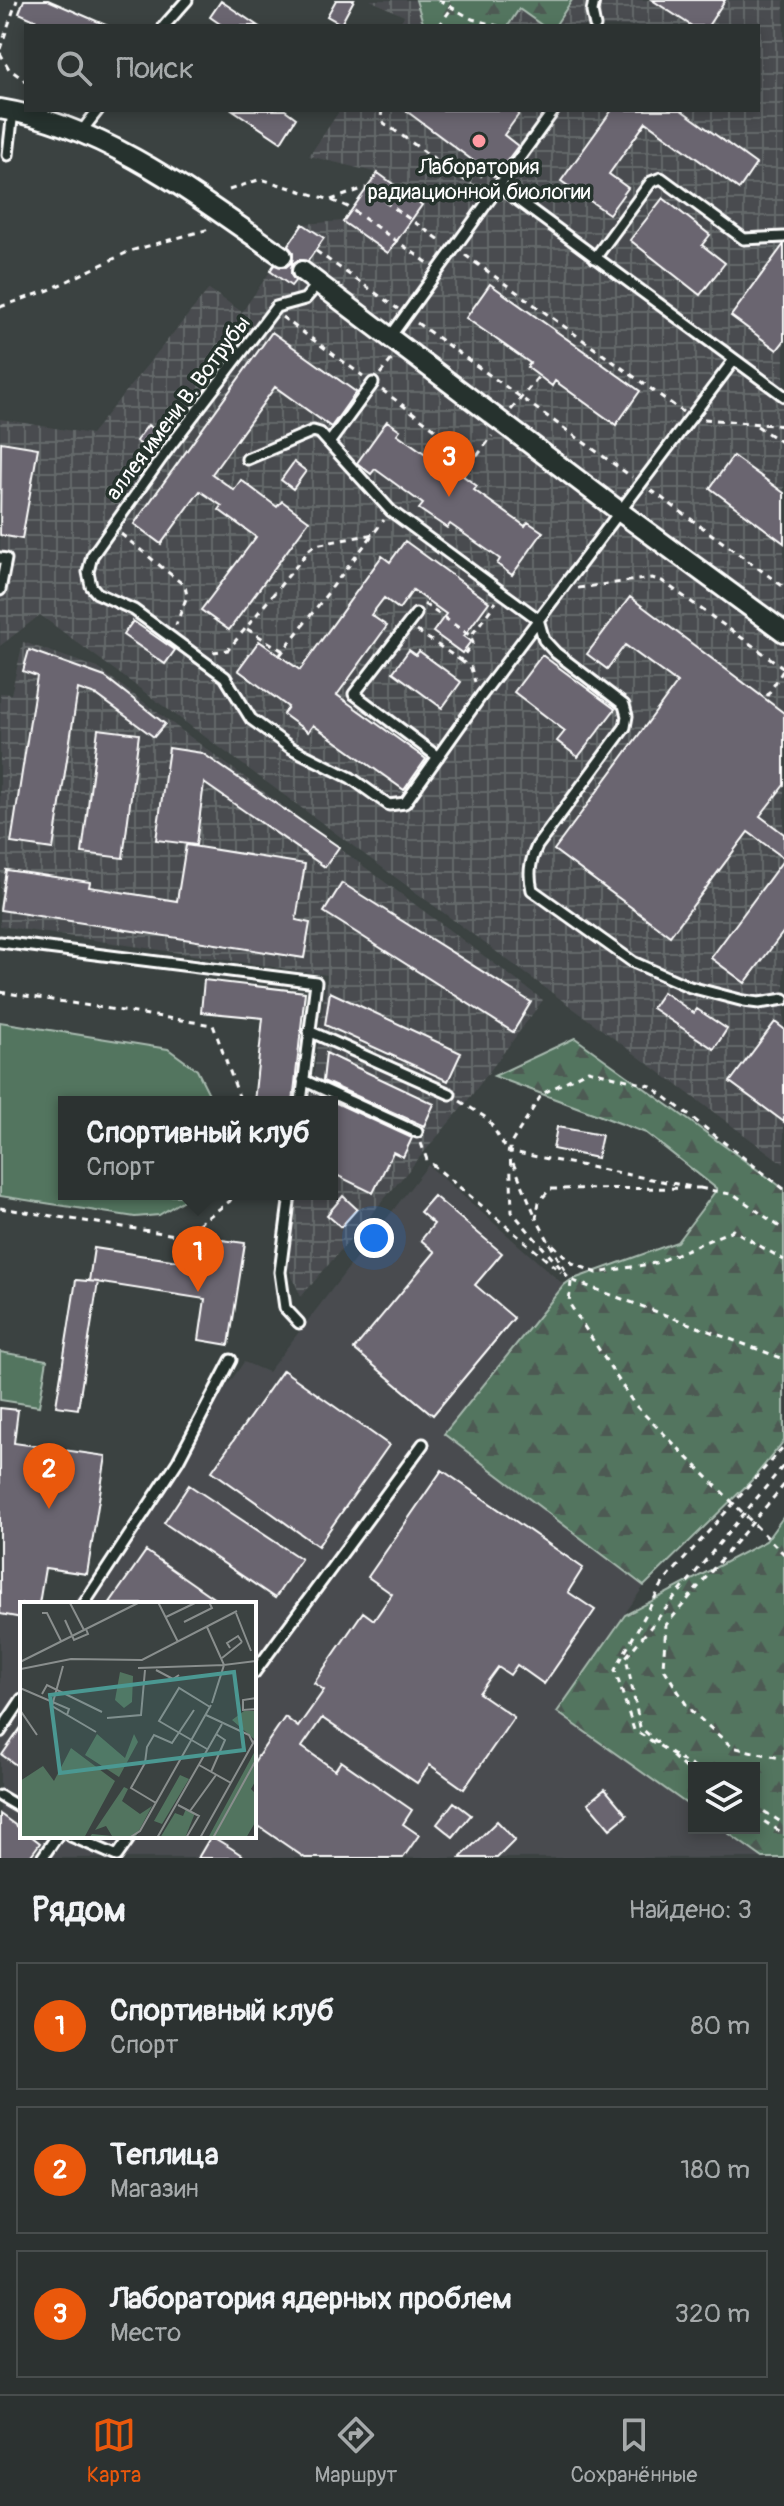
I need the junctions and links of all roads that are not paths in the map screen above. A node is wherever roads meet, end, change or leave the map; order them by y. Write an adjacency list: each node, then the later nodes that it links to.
1 (187, 0): 3 (lane)
2 (594, 0): 4 (lane)
3 (166, 24)
4 (595, 24)
5 (6, 110): 8 (street); 9 (lane)
6 (96, 112): 8 (lane)
7 (553, 112): 10 (lane)
8 (81, 132): 12 (street)
9 (8, 155)
10 (500, 187): 13 (lane); 16 (lane)
11 (784, 237): 13 (lane)
12 (282, 256)
13 (595, 258): 17 (lane)
14 (302, 271): 15 (street)
15 (319, 283): 16 (street); 28 (lane, аллея имени В. Вотрубы)
16 (397, 342): 22 (street)
17 (734, 360): 19 (lane); 22 (lane)
18 (373, 383): 20 (lane)
19 (784, 396)
20 (329, 443): 21 (lane); 26 (lane)
21 (247, 459)
22 (619, 511): 26 (lane); 27 (street)
23 (0, 558): 24 (lane)
24 (0, 590)
25 (416, 614): 28 (lane)
26 (538, 619): 28 (lane); 30 (lane)
27 (784, 632)
28 (438, 757)
29 (0, 942): 31 (lane)
30 (784, 999)
31 (309, 1031): 32 (lane); 33 (lane)
32 (303, 1080): 34 (lane); 35 (lane)
33 (450, 1094)
34 (302, 1096)
35 (417, 1132)
36 (289, 1200): 37 (lane)
37 (299, 1323)
38 (231, 1360): 40 (lane)
39 (423, 1444): 41 (lane)
40 (85, 1602)
41 (256, 1670)
42 (20, 1702): 43 (lane)
43 (0, 1732)
44 (0, 1796): 45 (lane)
45 (20, 1808)
46 (56, 1838): 49 (lane)
47 (76, 1838): 48 (lane)
48 (130, 1838)
49 (42, 1858)

